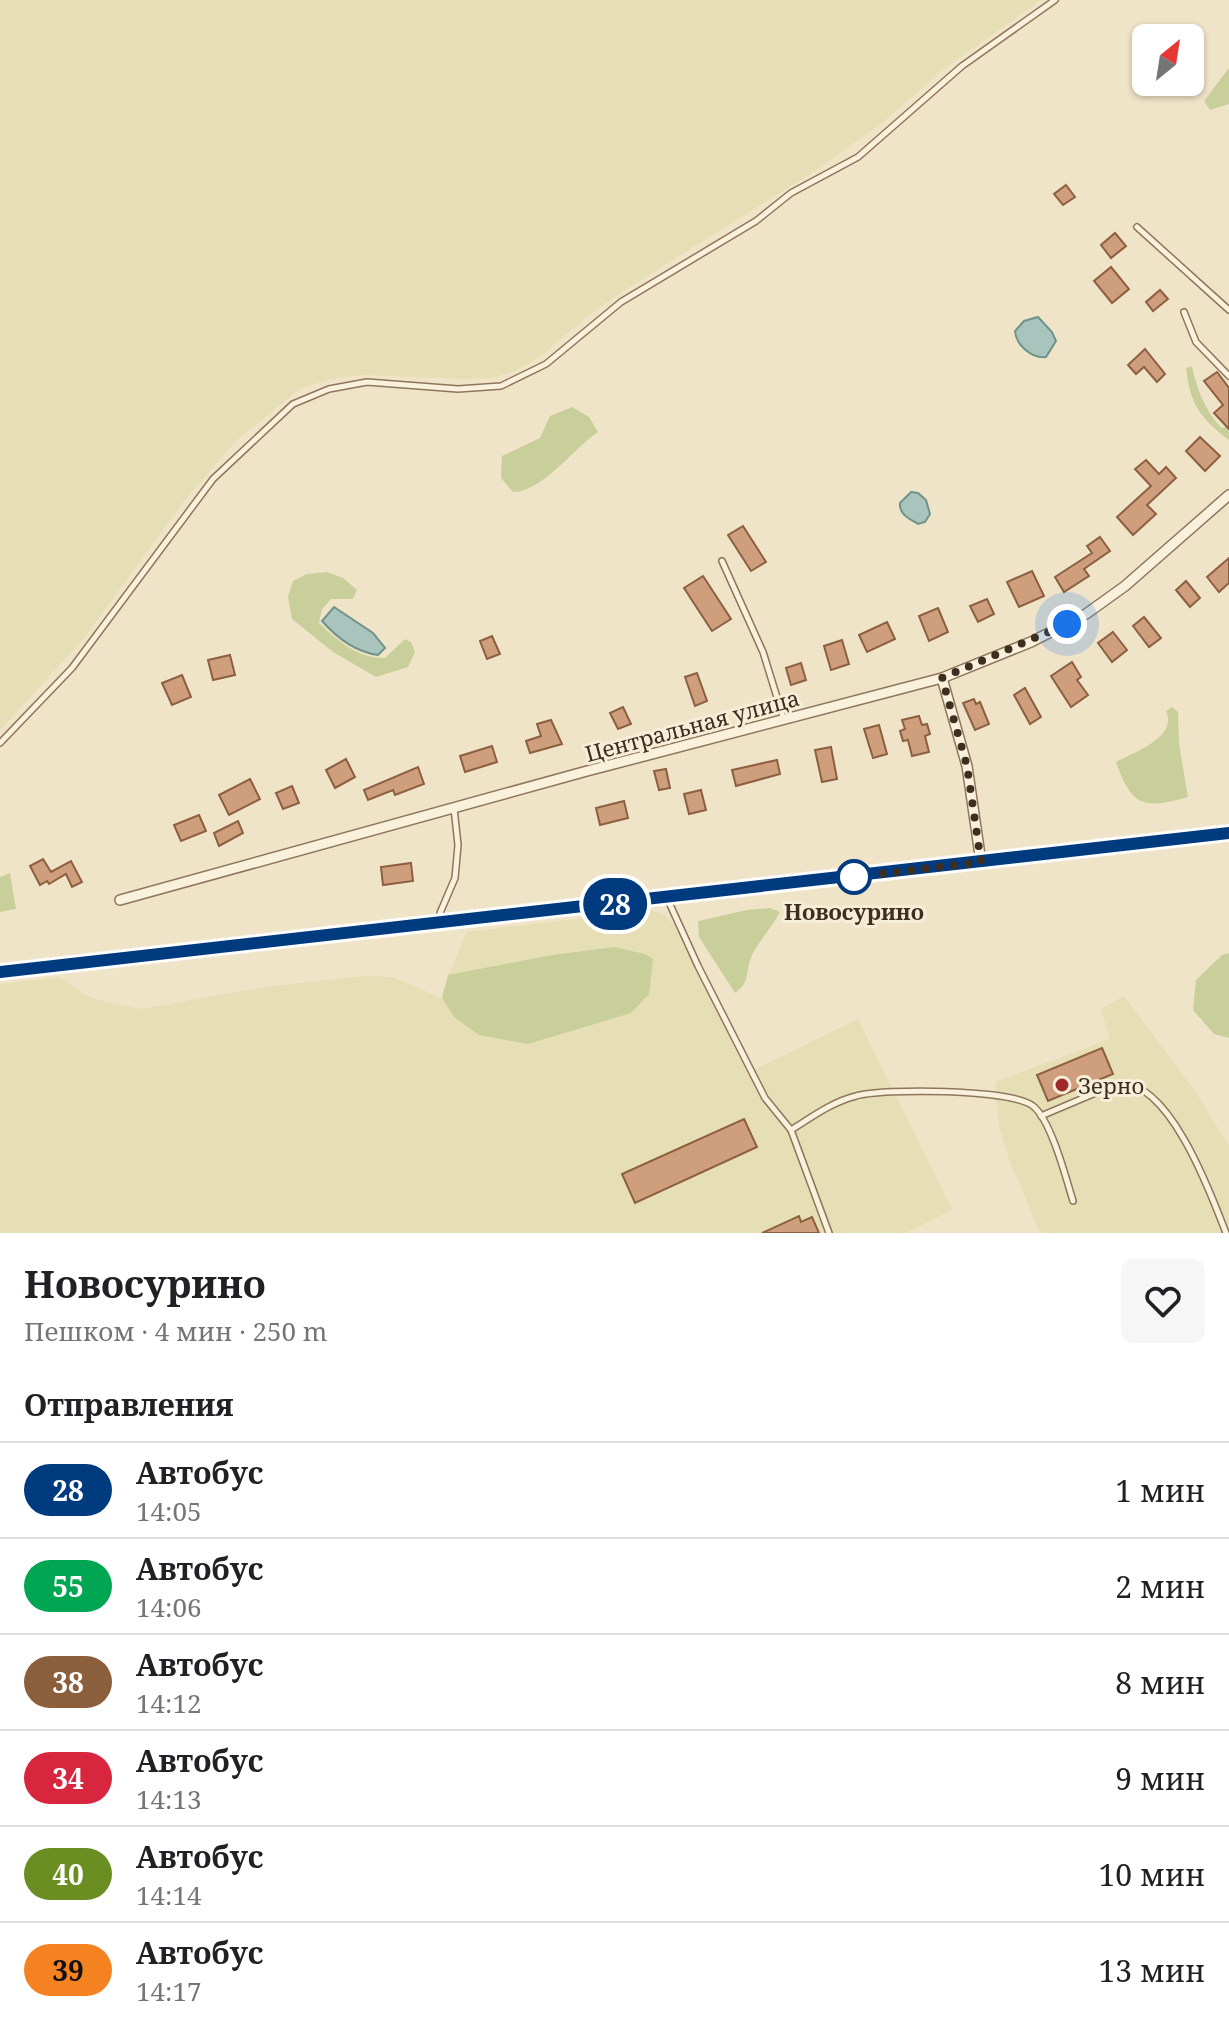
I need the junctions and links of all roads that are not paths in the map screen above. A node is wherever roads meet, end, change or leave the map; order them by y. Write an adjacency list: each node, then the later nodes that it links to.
1 (1055, 0): 10 (lane)
2 (1137, 227): 3 (lane)
3 (1229, 310)
4 (1184, 312): 5 (lane)
5 (1229, 376)
6 (1229, 495): 8 (street, Центральная улица)
7 (722, 561): 9 (lane)
8 (942, 678): 9 (street, Центральная улица); 13 (street)
9 (784, 720): 11 (street, Центральная улица)
10 (0, 743)
11 (454, 807): 15 (street, Центральная улица); 16 (lane)
12 (1229, 833): 13 (main road)
13 (981, 862): 14 (main road)
14 (667, 898): 16 (main road); 19 (lane)
15 (120, 900)
16 (440, 922): 17 (main road)
17 (0, 972)
18 (1041, 1116): 19 (lane); 20 (lane); 22 (lane)
19 (791, 1130): 21 (lane)
20 (1073, 1201)
21 (829, 1233)
22 (1226, 1233)

